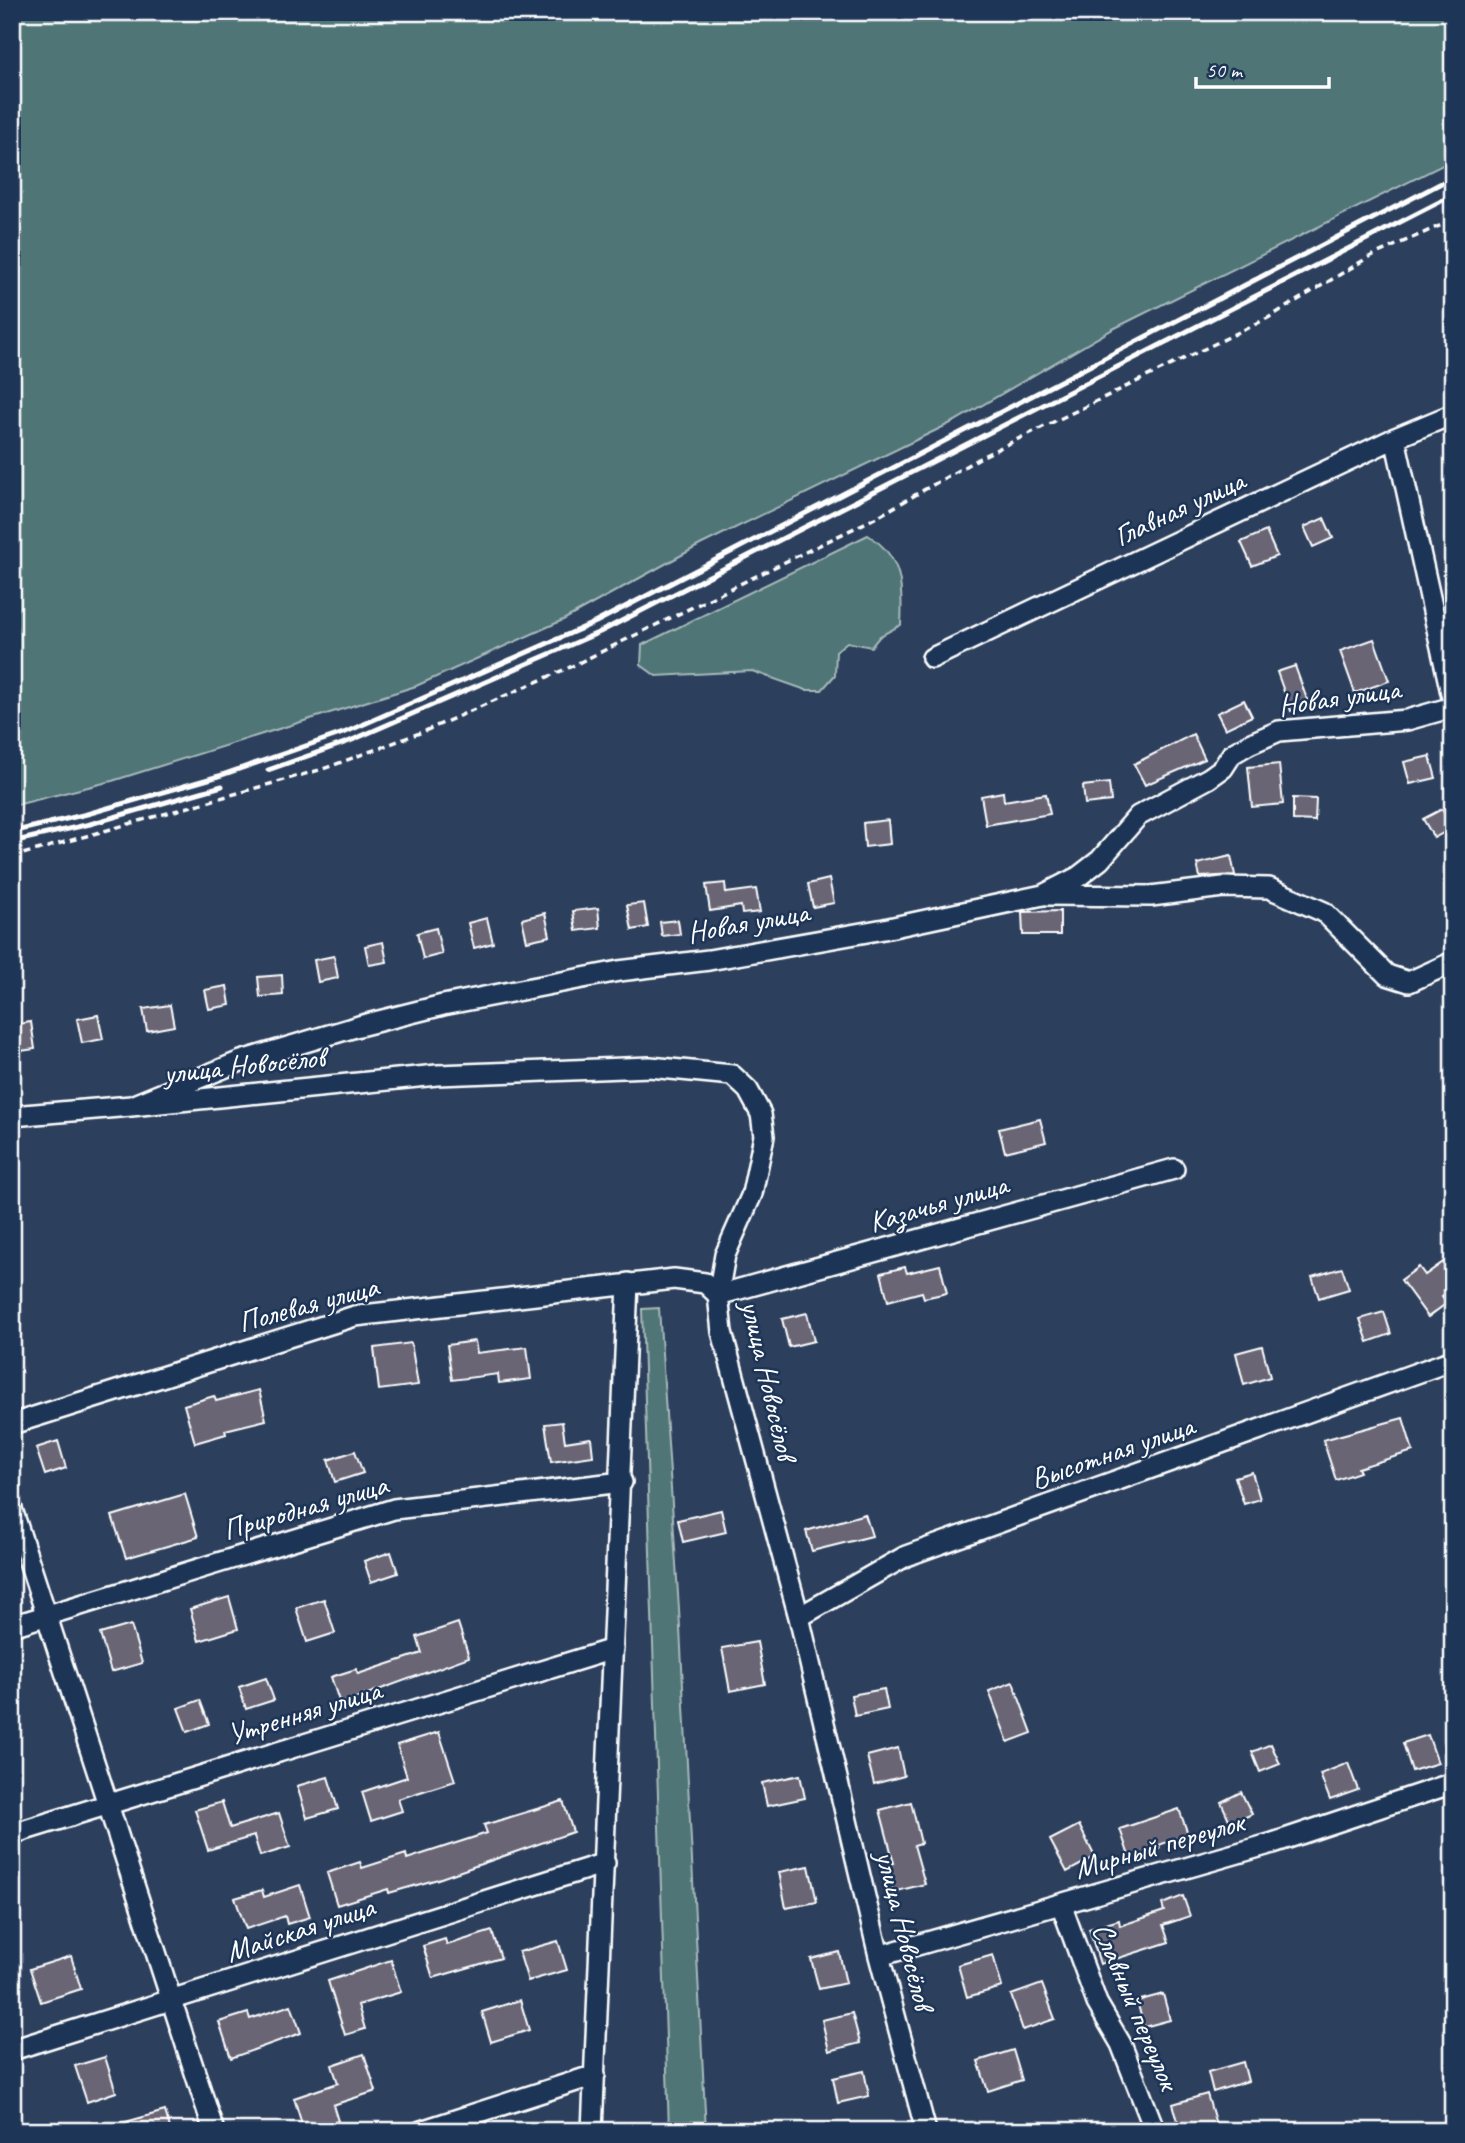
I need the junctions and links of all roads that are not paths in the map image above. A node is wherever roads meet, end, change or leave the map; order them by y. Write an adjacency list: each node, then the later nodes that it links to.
1 (1453, 414): 2 (street, Главная улица)
2 (1395, 438): 3 (street, Главная улица); 4 (street)
3 (932, 658)
4 (1453, 704): 5 (street, Новая улица)
5 (1043, 895): 6 (street); 7 (street, Новая улица)
6 (1453, 962)
7 (131, 1106): 8 (street, Новая улица); 11 (street, улица Новосёлов)
8 (12, 1116)
9 (1174, 1168): 11 (street, Казачья улица)
10 (628, 1283): 11 (street, Полевая улица); 13 (street, Полевая улица); 14 (street)
11 (718, 1295): 17 (street, улица Новосёлов)
12 (1453, 1360): 17 (street, Высотная улица)
13 (12, 1424)
14 (622, 1482): 16 (street, Природная улица); 19 (street)
15 (12, 1509): 16 (street)
16 (49, 1614): 18 (street, Природная улица); 21 (street)
17 (799, 1617): 25 (street, улица Новосёлов)
18 (12, 1626)
19 (613, 1649): 21 (street, Утренняя улица); 23 (street)
20 (1453, 1783): 24 (street, Мирный переулок)
21 (108, 1803): 22 (street, Утренняя улица); 26 (street)
22 (12, 1834)
23 (605, 1863): 26 (street, Майская улица); 28 (street)
24 (1061, 1904): 25 (street, Мирный переулок); 33 (street, Славный переулок)
25 (879, 1956): 32 (street, улица Новосёлов)
26 (173, 2000): 27 (street, Майская улица); 29 (street)
27 (12, 2050)
28 (595, 2075): 30 (street); 31 (street)
29 (214, 2131)
30 (421, 2131)
31 (592, 2131)
32 (926, 2131)
33 (1155, 2131)

